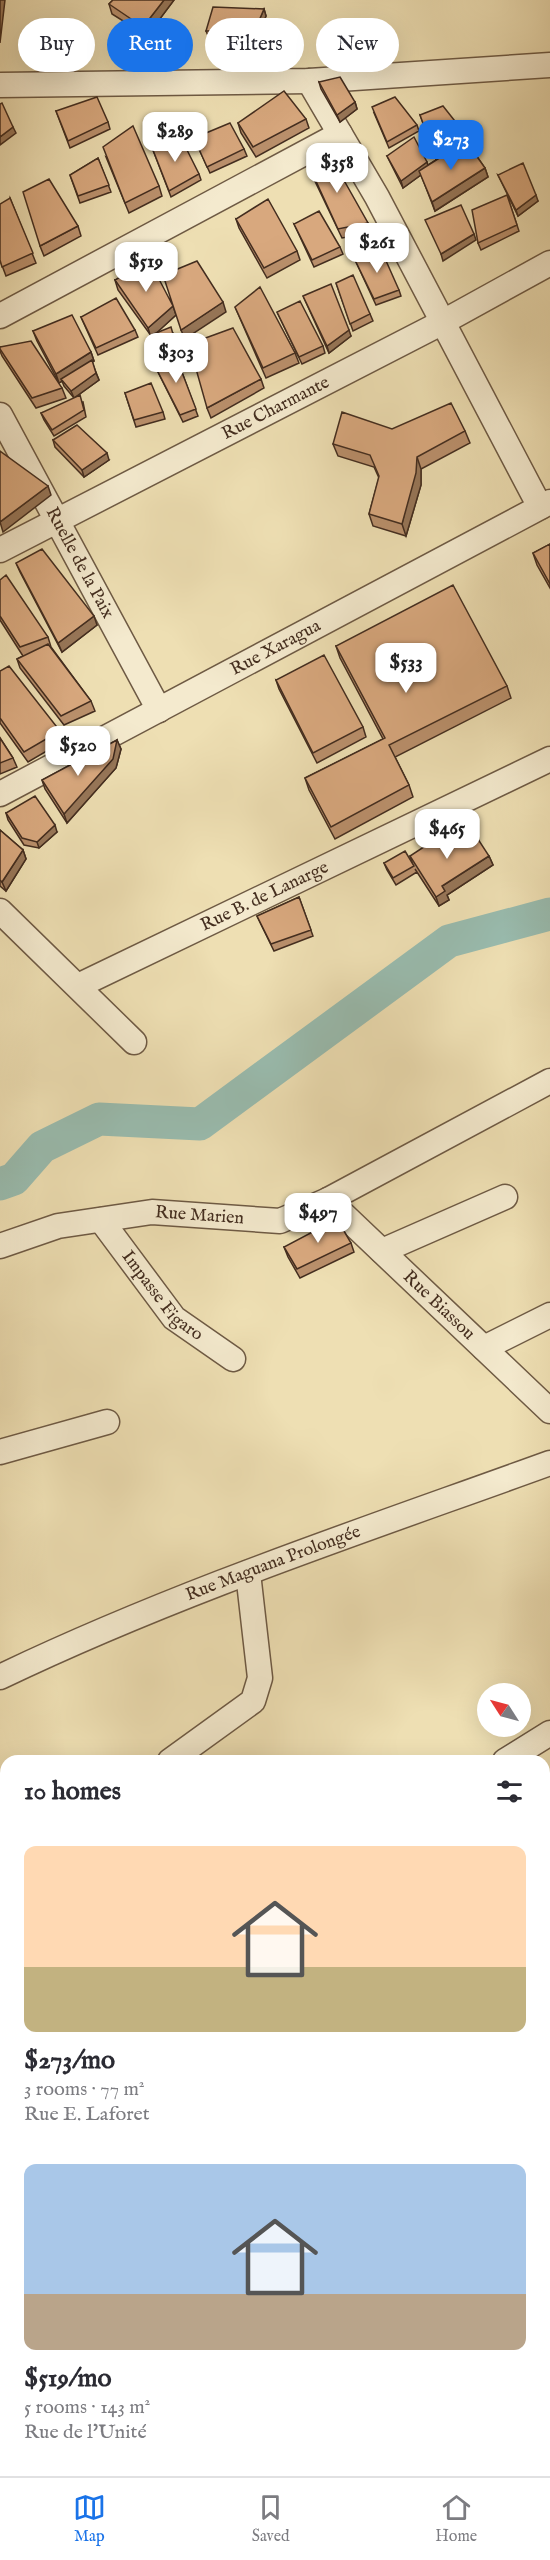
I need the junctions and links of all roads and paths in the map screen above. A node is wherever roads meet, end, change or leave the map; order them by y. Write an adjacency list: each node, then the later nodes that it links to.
1 (550, 65): 2 (street)
2 (309, 81): 3 (street); 4 (street)
3 (0, 85)
4 (340, 134): 6 (street); 7 (street)
5 (550, 263): 7 (street, Rue Charmante)
6 (0, 316)
7 (443, 322): 9 (street); 10 (street, Rue Charmante)
8 (0, 415): 10 (street, Ruelle de la Paix)
9 (545, 504): 12 (street, Rue Xaragua)
10 (57, 520): 11 (street, Rue Charmante); 12 (street, Ruelle de la Paix)
11 (0, 550)
12 (159, 710): 14 (street, Rue Xaragua)
13 (550, 759): 16 (street, Rue B. de Lanarge)
14 (0, 794)
15 (0, 911): 16 (street)
16 (78, 986): 17 (street)
17 (134, 1042)
18 (550, 1081): 20 (street, Rue Marien)
19 (505, 1197): 23 (street)
20 (328, 1200): 21 (street, Rue Marien); 23 (street, Rue Biassou)
21 (101, 1220): 22 (street, Rue Marien); 26 (street, Impasse Figaro)
22 (0, 1246)
23 (382, 1251): 25 (street, Rue Biassou)
24 (550, 1315): 25 (street)
25 (484, 1348): 27 (street, Rue Biassou)
26 (232, 1359)
27 (550, 1411)
28 (107, 1422): 29 (street)
29 (0, 1452)
30 (550, 1463): 31 (street, Rue Maguana Prolongée)
31 (248, 1573): 32 (street, Rue Maguana Prolongée); 34 (street)
32 (0, 1677)
33 (550, 1733): 35 (street)
34 (178, 1755)
35 (515, 1755)

